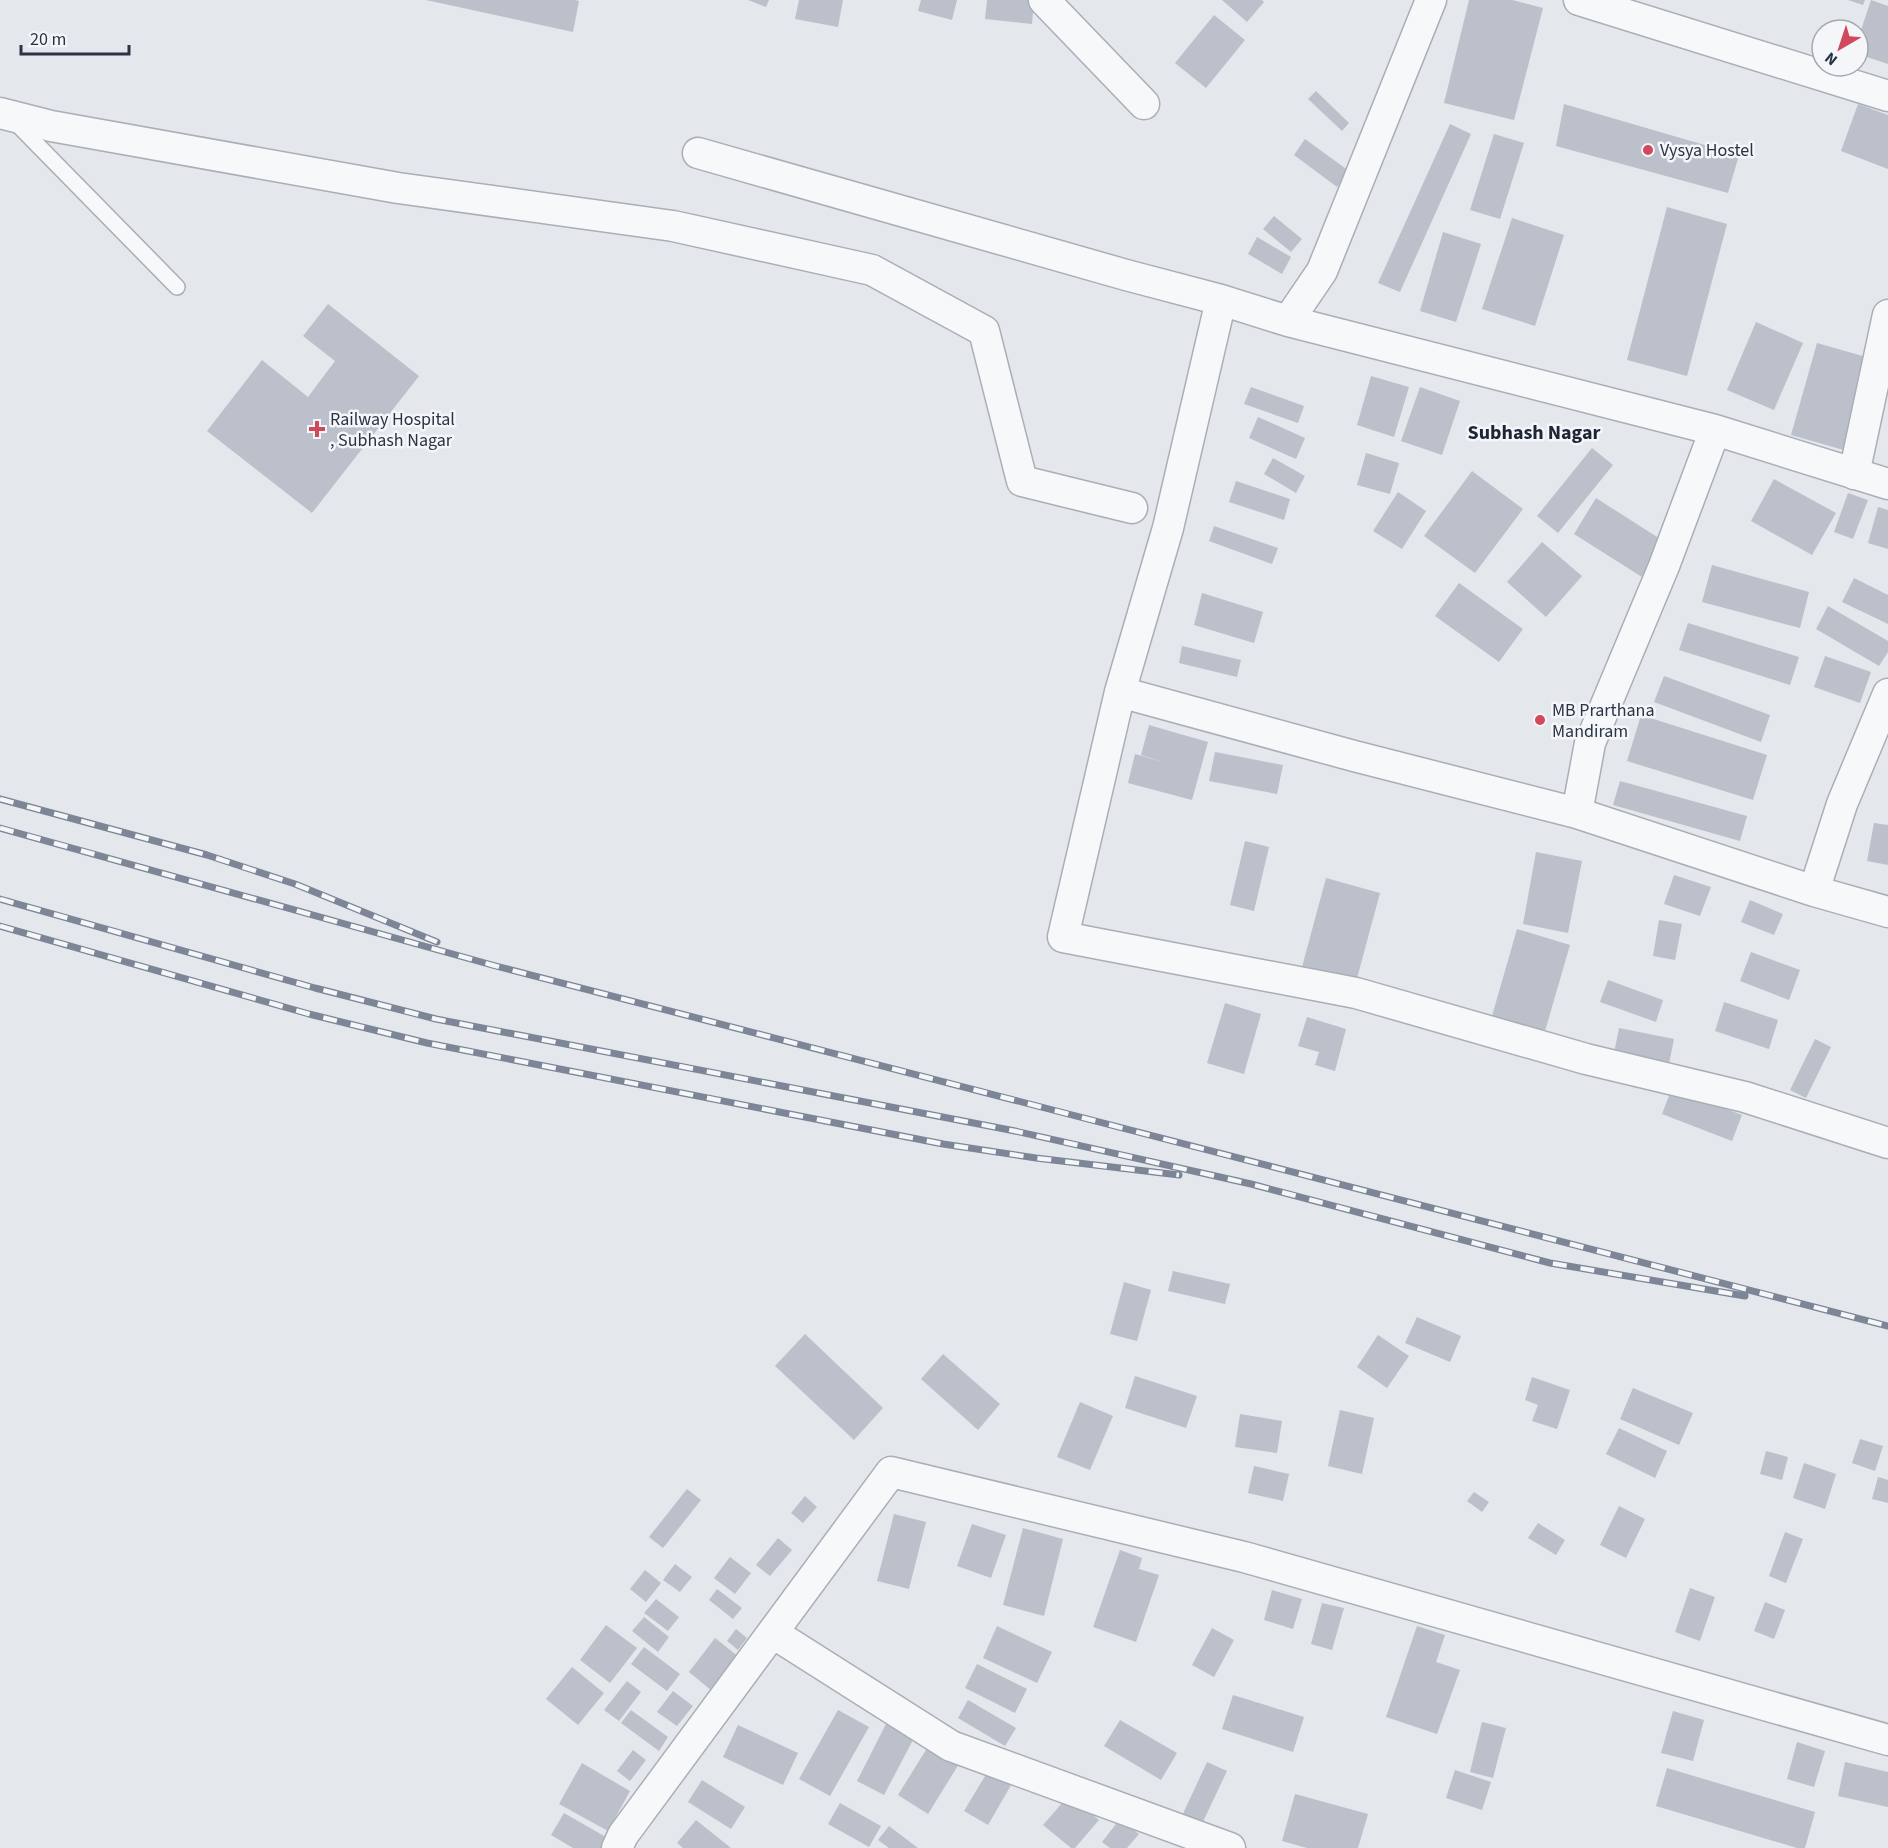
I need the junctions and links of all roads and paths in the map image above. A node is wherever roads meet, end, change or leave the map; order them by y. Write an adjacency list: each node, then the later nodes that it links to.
1 (1044, 0): 5 (street)
2 (1431, 0): 11 (street)
3 (1579, 0): 4 (street)
4 (1888, 96)
5 (1144, 104)
6 (4, 114): 8 (lane); 15 (street)
7 (698, 153): 9 (street)
8 (177, 287)
9 (1221, 300): 11 (street); 16 (street)
10 (1888, 315): 13 (street)
11 (1288, 321): 12 (street)
12 (1715, 430): 13 (street); 18 (street)
13 (1854, 474): 14 (street)
14 (1888, 484)
15 (1132, 508)
16 (1120, 693): 18 (street); 21 (street)
17 (1888, 694): 19 (street)
18 (1577, 813): 19 (street)
19 (1814, 891): 20 (street)
20 (1888, 912)
21 (1888, 1143)
22 (773, 1633): 23 (street); 24 (street); 25 (street)
23 (1888, 1740)
24 (1223, 1847)
25 (617, 1848)

